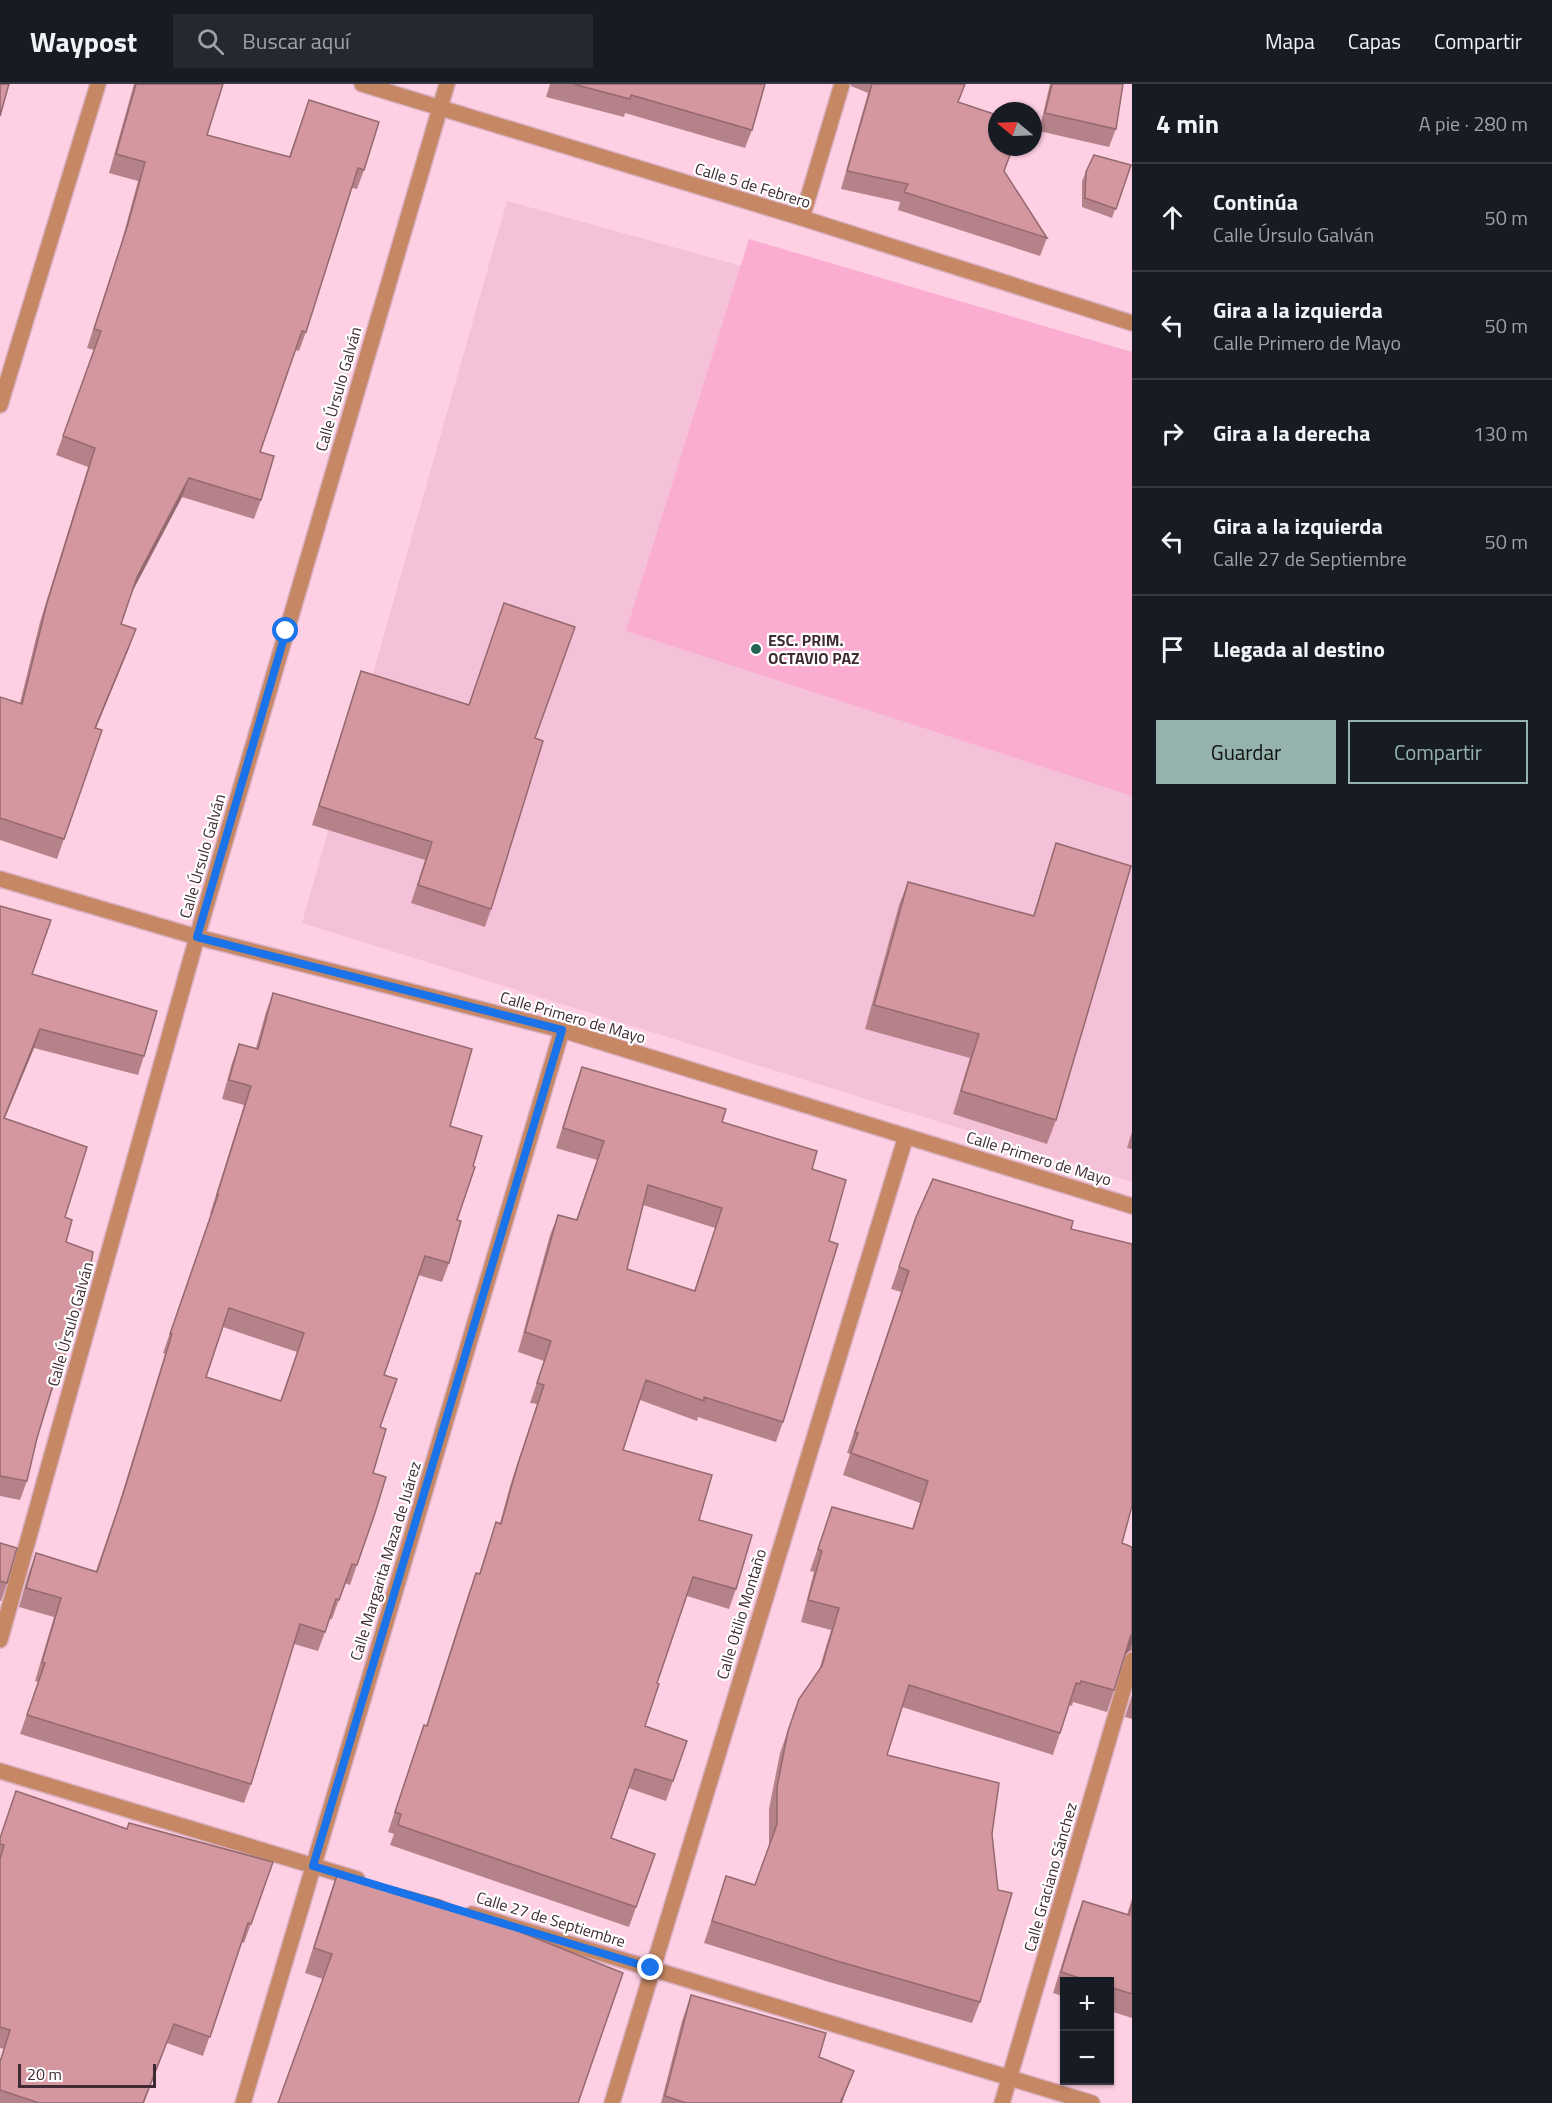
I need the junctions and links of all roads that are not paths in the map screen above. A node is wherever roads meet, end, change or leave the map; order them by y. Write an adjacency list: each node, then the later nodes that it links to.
1 (98, 84): 8 (street)
2 (362, 84): 5 (street, Calle 5 de Febrero)
3 (447, 84): 5 (street, Calle Úrsulo Galván)
4 (842, 84): 6 (street)
5 (439, 108): 6 (street, Calle 5 de Febrero); 10 (street, Calle Úrsulo Galván)
6 (802, 218): 7 (street, Calle 5 de Febrero)
7 (1132, 323)
8 (0, 405)
9 (0, 879): 10 (street, Calle Primero de Mayo)
10 (197, 937): 11 (street, Calle Primero de Mayo); 14 (street, Calle Úrsulo Galván)
11 (562, 1030): 12 (street, Calle Primero de Mayo); 17 (street, Calle Margarita Maza de Juárez)
12 (906, 1136): 13 (street, Calle Primero de Mayo); 20 (street, Calle Otilio Montaño)
13 (1132, 1206)
14 (0, 1640)
15 (1132, 1660): 21 (street, Calle Graciano Sánchez)
16 (0, 1771): 17 (street)
17 (313, 1866): 18 (street); 22 (street, Calle Margarita Maza de Juárez)
18 (369, 1883)
19 (459, 1910): 20 (street, Calle 27 de Septiembre)
20 (651, 1968): 21 (street, Calle 27 de Septiembre); 23 (street, Calle Otilio Montaño)
21 (1010, 2078): 24 (street, Calle Graciano Sánchez); 25 (street, Calle 27 de Septiembre)
22 (243, 2103)
23 (612, 2103)
24 (1002, 2103)
25 (1092, 2103)

